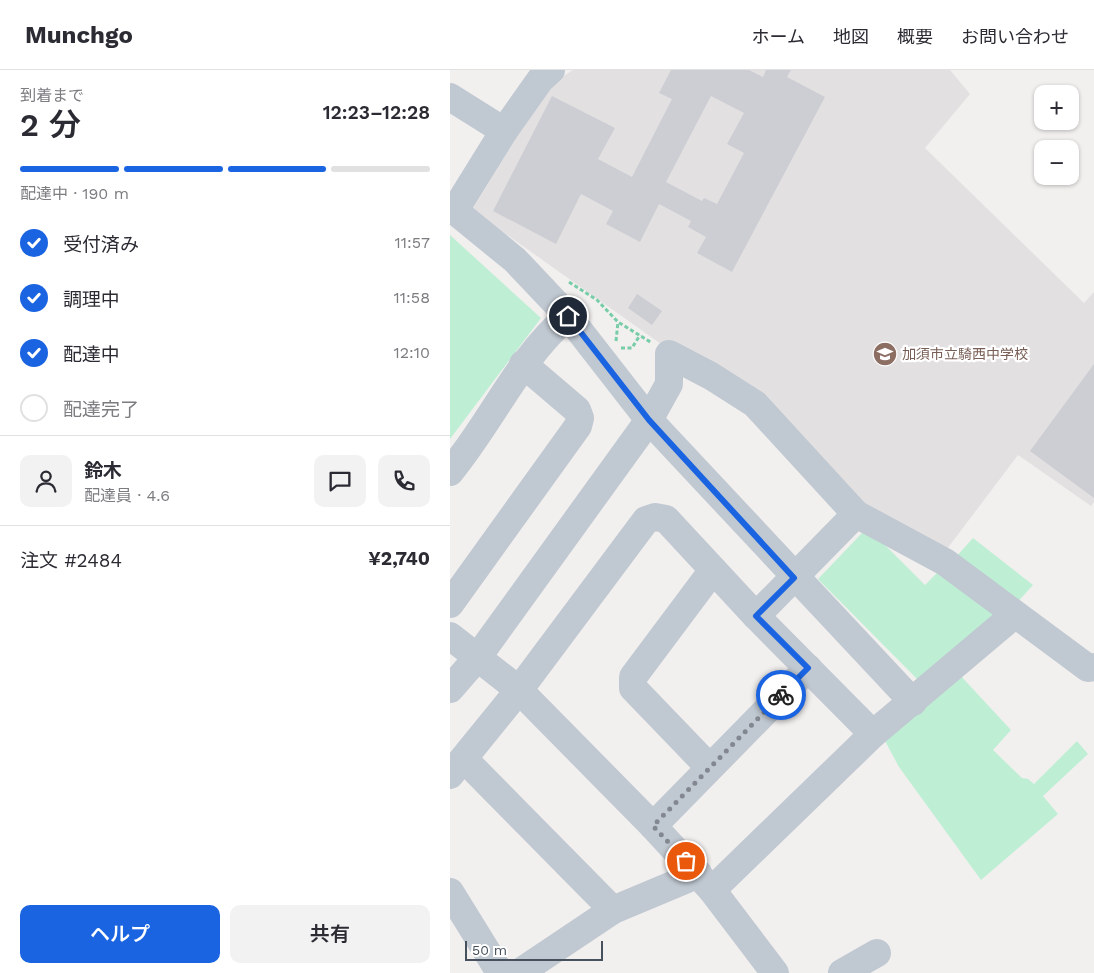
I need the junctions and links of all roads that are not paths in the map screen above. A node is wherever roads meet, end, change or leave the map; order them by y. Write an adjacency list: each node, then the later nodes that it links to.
1 (538, 73): 3 (street)
2 (450, 97): 3 (street)
3 (504, 131): 4 (street)
4 (452, 208): 5 (street)
5 (568, 316): 6 (street); 7 (street)
6 (523, 364): 8 (street); 12 (street)
7 (649, 420): 9 (street); 11 (street); 16 (street)
8 (450, 472)
9 (856, 514): 11 (street); 13 (street)
10 (713, 570): 14 (street); 20 (street); 24 (street)
11 (794, 578): 14 (street); 21 (street)
12 (450, 604)
13 (1014, 615): 17 (street); 21 (street)
14 (756, 616): 18 (street)
15 (450, 636): 16 (street)
16 (477, 658): 19 (street); 20 (street)
17 (1094, 667)
18 (808, 668): 22 (street); 24 (street)
19 (450, 689)
20 (518, 690): 23 (street); 25 (street)
21 (912, 702): 22 (street)
22 (874, 734): 26 (street)
23 (457, 767): 28 (street)
24 (709, 767): 25 (street)
25 (653, 826): 26 (street)
26 (705, 882): 28 (street); 32 (street)
27 (450, 892): 30 (street)
28 (613, 910): 31 (street)
29 (877, 953): 33 (street)
30 (504, 973)
31 (519, 973)
32 (775, 973)
33 (842, 973)

